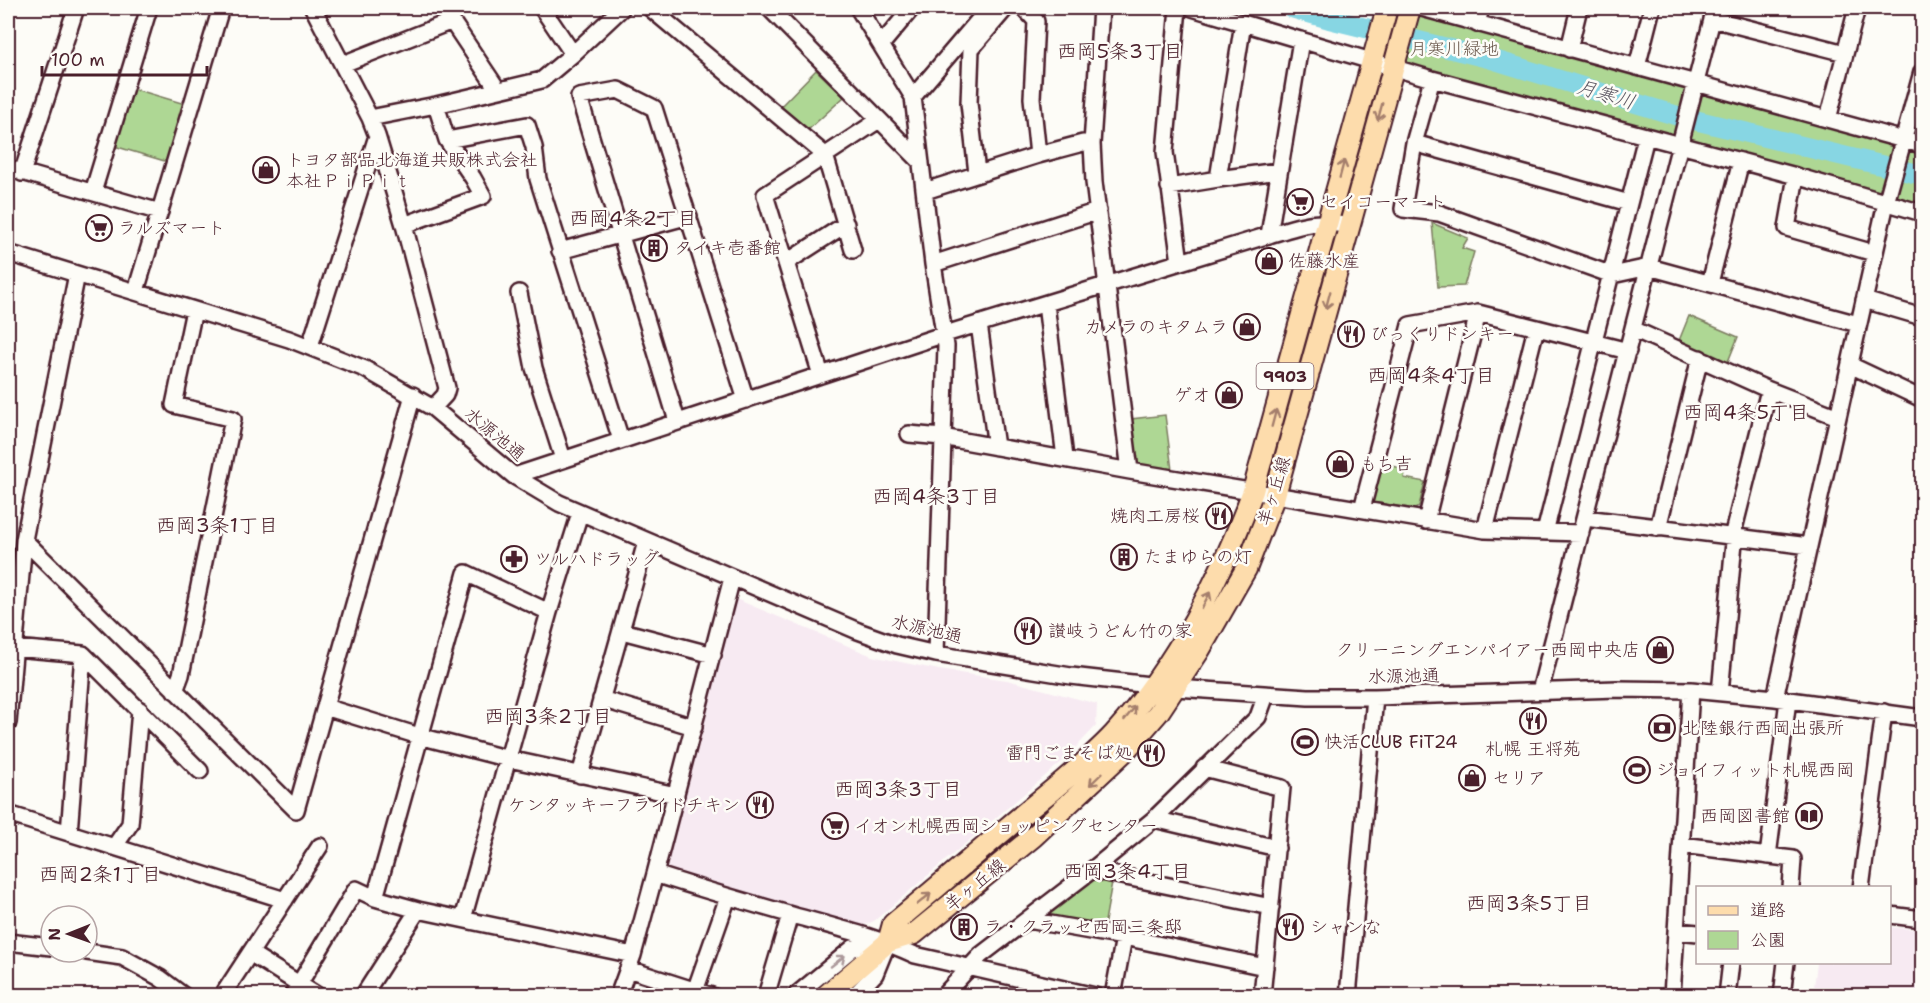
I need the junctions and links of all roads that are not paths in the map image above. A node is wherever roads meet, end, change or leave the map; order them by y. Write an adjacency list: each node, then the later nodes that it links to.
1 (76, 8): 57 (street)
2 (148, 8): 64 (street)
3 (221, 8): 68 (street)
4 (313, 8): 34 (street)
5 (542, 8): 31 (street)
6 (622, 8): 31 (street)
7 (650, 8): 53 (street)
8 (769, 8): 44 (street)
9 (858, 8): 28 (street)
10 (912, 8): 28 (street)
11 (989, 8): 40 (street)
12 (1006, 8): 59 (street)
13 (1024, 8): 54 (street)
14 (1101, 8): 50 (street)
15 (1178, 8): 62 (street)
16 (1192, 8): 25 (street)
17 (1387, 8): 32 (main road, 羊ヶ丘線 / 9903)
18 (1481, 8): 26 (street)
19 (1579, 8): 29 (street)
20 (1652, 8): 35 (street)
21 (1857, 8): 30 (street)
22 (1413, 9): 26 (street); 33 (main road, 羊ヶ丘線 / 9903)
23 (1713, 13): 30 (street); 38 (street)
24 (448, 14): 34 (street); 39 (street)
25 (1243, 23): 27 (street); 61 (street)
26 (1477, 24): 29 (street)
27 (1301, 40): 32 (street); 58 (street)
28 (881, 45): 40 (street)
29 (1569, 49): 35 (street)
30 (1845, 53): 43 (street)
31 (573, 54): 39 (street)
32 (1373, 55): 33 (street); 71 (main road, 羊ヶ丘線 / 9903, one-way to 32)
33 (1394, 61): 37 (street); 74 (main road, 羊ヶ丘線 / 9903, one-way to 74)
34 (343, 64): 42 (street)
35 (1637, 67): 38 (street)
36 (1923, 72): 52 (street)
37 (1432, 80): 46 (street); 49 (street)
38 (1694, 89): 43 (street); 48 (street)
39 (498, 90): 41 (street)
40 (913, 97): 56 (street)
41 (436, 105): 42 (street); 47 (street)
42 (370, 118): 45 (street)
43 (1828, 119): 52 (street)
44 (879, 120): 53 (street); 56 (street)
45 (377, 136): 73 (street); 102 (street)
46 (1646, 137): 48 (street); 66 (street)
47 (447, 140): 73 (street); 78 (street)
48 (1682, 140): 55 (street); 84 (street)
49 (1414, 143): 66 (street); 86 (street)
50 (1092, 144): 54 (street); 67 (street)
51 (1923, 145): 52 (street)
52 (1902, 146): 65 (street)
53 (825, 155): 72 (street); 81 (street)
54 (1038, 155): 59 (street)
55 (1741, 161): 60 (street); 88 (street)
56 (921, 162): 63 (street)
57 (15, 171): 64 (street)
58 (1278, 171): 61 (street); 76 (street)
59 (977, 173): 63 (street)
60 (1796, 176): 65 (street); 80 (street)
61 (1218, 178): 62 (street)
62 (1169, 187): 82 (street)
63 (925, 191): 83 (street)
64 (93, 192): 68 (street)
65 (1888, 196): 69 (street); 80 (street)
66 (1629, 203): 86 (street)
67 (1098, 211): 83 (street); 87 (street)
68 (160, 212): 89 (street)
69 (1923, 213)
70 (689, 216): 75 (street); 75 (street); 110 (street)
71 (1328, 221): 74 (street); 76 (street); 122 (main road, 羊ヶ丘線 / 9903, one-way to 71)
72 (846, 224): 77 (street); 81 (street)
73 (404, 225): 111 (street)
74 (1349, 226): 123 (main road, 羊ヶ丘線 / 9903, one-way to 123)
75 (621, 235): 78 (street); 113 (street)
76 (1269, 235): 82 (street)
77 (853, 250)
78 (560, 251): 116 (street)
79 (8, 253): 85 (street, 水源池通)
80 (1874, 253): 91 (street)
81 (787, 262): 106 (street)
82 (1180, 262): 87 (street)
83 (933, 264): 100 (street)
84 (1649, 267): 86 (street); 88 (street); 99 (street)
85 (77, 274): 89 (street, 水源池通); 133 (street)
86 (1612, 275): 101 (street)
87 (1108, 283): 92 (street); 120 (street)
88 (1710, 283): 97 (street)
89 (136, 291): 93 (street, 水源池通)
90 (519, 293): 119 (street)
91 (1864, 300): 95 (street); 97 (street)
92 (1046, 304): 96 (street); 118 (street)
93 (194, 310): 102 (street, 水源池通); 146 (street)
94 (1478, 313): 98 (street); 124 (street); 127 (street)
95 (1923, 317)
96 (979, 324): 100 (street); 117 (street)
97 (1858, 324): 105 (street)
98 (1536, 328): 101 (street); 129 (street)
99 (1633, 329): 103 (street); 104 (street)
100 (942, 335): 106 (street); 115 (street)
101 (1594, 343): 103 (street); 130 (street)
102 (310, 346): 108 (street, 水源池通)
103 (1628, 351): 126 (street)
104 (1700, 358): 107 (street); 128 (street)
105 (1850, 365): 109 (street); 112 (street)
106 (821, 375): 110 (street)
107 (1769, 390): 112 (street); 132 (street)
108 (413, 395): 111 (street, 水源池通); 154 (street)
109 (1923, 399)
110 (746, 400): 113 (street)
111 (433, 408): 121 (street, 水源池通)
112 (1838, 417): 135 (street)
113 (677, 421): 116 (street)
114 (909, 434): 115 (street)
115 (942, 437): 117 (street); 142 (street)
116 (621, 440): 119 (street)
117 (996, 447): 118 (street)
118 (1065, 458): 120 (street)
119 (563, 459): 121 (street)
120 (1130, 471): 122 (street)
121 (514, 476): 125 (street, 水源池通)
122 (1253, 491): 123 (street); 144 (main road, 羊ヶ丘線 / 9903, one-way to 122)
123 (1275, 495): 124 (street); 145 (main road, 羊ヶ丘線 / 9903)
124 (1362, 509): 127 (street)
125 (580, 513): 134 (street, 水源池通); 138 (street)
126 (1585, 518): 128 (street); 131 (street)
127 (1426, 521): 129 (street)
128 (1658, 528): 132 (street)
129 (1485, 530): 130 (street)
130 (1545, 532): 131 (street)
131 (1581, 533): 148 (street)
132 (1732, 537): 135 (street); 149 (street)
133 (24, 540): 136 (street); 146 (street)
134 (646, 542): 137 (street, 水源池通); 139 (street)
135 (1809, 546): 153 (street)
136 (14, 578): 140 (street)
137 (732, 578): 142 (street, 水源池通); 143 (street)
138 (549, 612): 160 (street); 161 (street)
139 (622, 631): 143 (street); 152 (street)
140 (14, 648): 141 (street); 158 (street)
141 (83, 654): 155 (street); 168 (street)
142 (936, 654): 144 (street, 水源池通)
143 (713, 655): 159 (street)
144 (1153, 685): 145 (street, 水源池通); 192 (main road, 羊ヶ丘線 / 9903, one-way to 144)
145 (1176, 688): 150 (street, 水源池通); 192 (main road, 羊ヶ丘線 / 9903, one-way to 192)
146 (175, 690): 154 (street)
147 (1691, 690): 148 (street, 水源池通); 149 (street, 水源池通); 169 (street)
148 (1540, 691): 151 (street, 水源池通)
149 (1720, 693): 153 (street, 水源池通)
150 (1266, 695): 151 (street, 水源池通); 162 (street)
151 (1376, 697): 219 (street)
152 (601, 699): 159 (street); 164 (street)
153 (1782, 699): 156 (street, 水源池通); 173 (street)
154 (325, 707): 160 (street)
155 (140, 710): 163 (street); 171 (street)
156 (1884, 712): 157 (street, 水源池通); 177 (street)
157 (1923, 718)
158 (8, 723)
159 (694, 727): 165 (street)
160 (419, 736): 161 (street); 179 (street)
161 (509, 759): 164 (street); 185 (street)
162 (1204, 768): 167 (street); 172 (street)
163 (200, 771)
164 (580, 775): 165 (street)
165 (676, 795): 175 (street)
166 (8, 814): 168 (street)
167 (1154, 819): 172 (street); 174 (street)
168 (69, 833): 171 (street)
169 (1682, 845): 173 (street); 188 (street)
170 (320, 846): 180 (street)
171 (114, 847): 180 (street)
172 (1277, 848): 181 (street)
173 (1768, 856): 176 (street)
174 (1092, 870): 181 (street); 187 (street)
175 (655, 874): 178 (street); 196 (street)
176 (1791, 886)
177 (1861, 886)
178 (728, 897): 183 (street); 203 (street)
179 (375, 898): 182 (street); 202 (street)
180 (285, 900): 194 (street)
181 (1271, 907): 199 (street)
182 (418, 910): 185 (street); 208 (street)
183 (790, 915): 192 (street); 211 (street)
184 (1891, 915): 186 (street)
185 (463, 919): 196 (street)
186 (1923, 919)
187 (1028, 920): 190 (street); 200 (street)
188 (1677, 931): 189 (street); 220 (street)
189 (1696, 933)
190 (1124, 937): 199 (street); 217 (street)
191 (8, 942): 193 (street)
192 (888, 942): 200 (street); 212 (street, one-way to 192); 213 (main road, 羊ヶ丘線 / 9903); 214 (street)
193 (39, 946)
194 (250, 953): 202 (street); 206 (street)
195 (99, 954): 205 (street)
196 (630, 962): 203 (street); 209 (street)
197 (1731, 964): 221 (street)
198 (1786, 964): 222 (street)
199 (1265, 967): 218 (street)
200 (967, 968): 201 (street); 215 (street); 216 (street)
201 (1027, 989): 204 (street)
202 (296, 990): 207 (street)
203 (694, 991): 210 (street)
204 (1094, 995)
205 (184, 996)
206 (222, 996)
207 (318, 996)
208 (363, 996)
209 (618, 996)
210 (712, 996)
211 (766, 996)
212 (795, 996)
213 (825, 996)
214 (854, 996)
215 (943, 996)
216 (960, 996)
217 (1113, 996)
218 (1262, 996)
219 (1348, 996)
220 (1672, 996)
221 (1727, 996)
222 (1782, 996)

